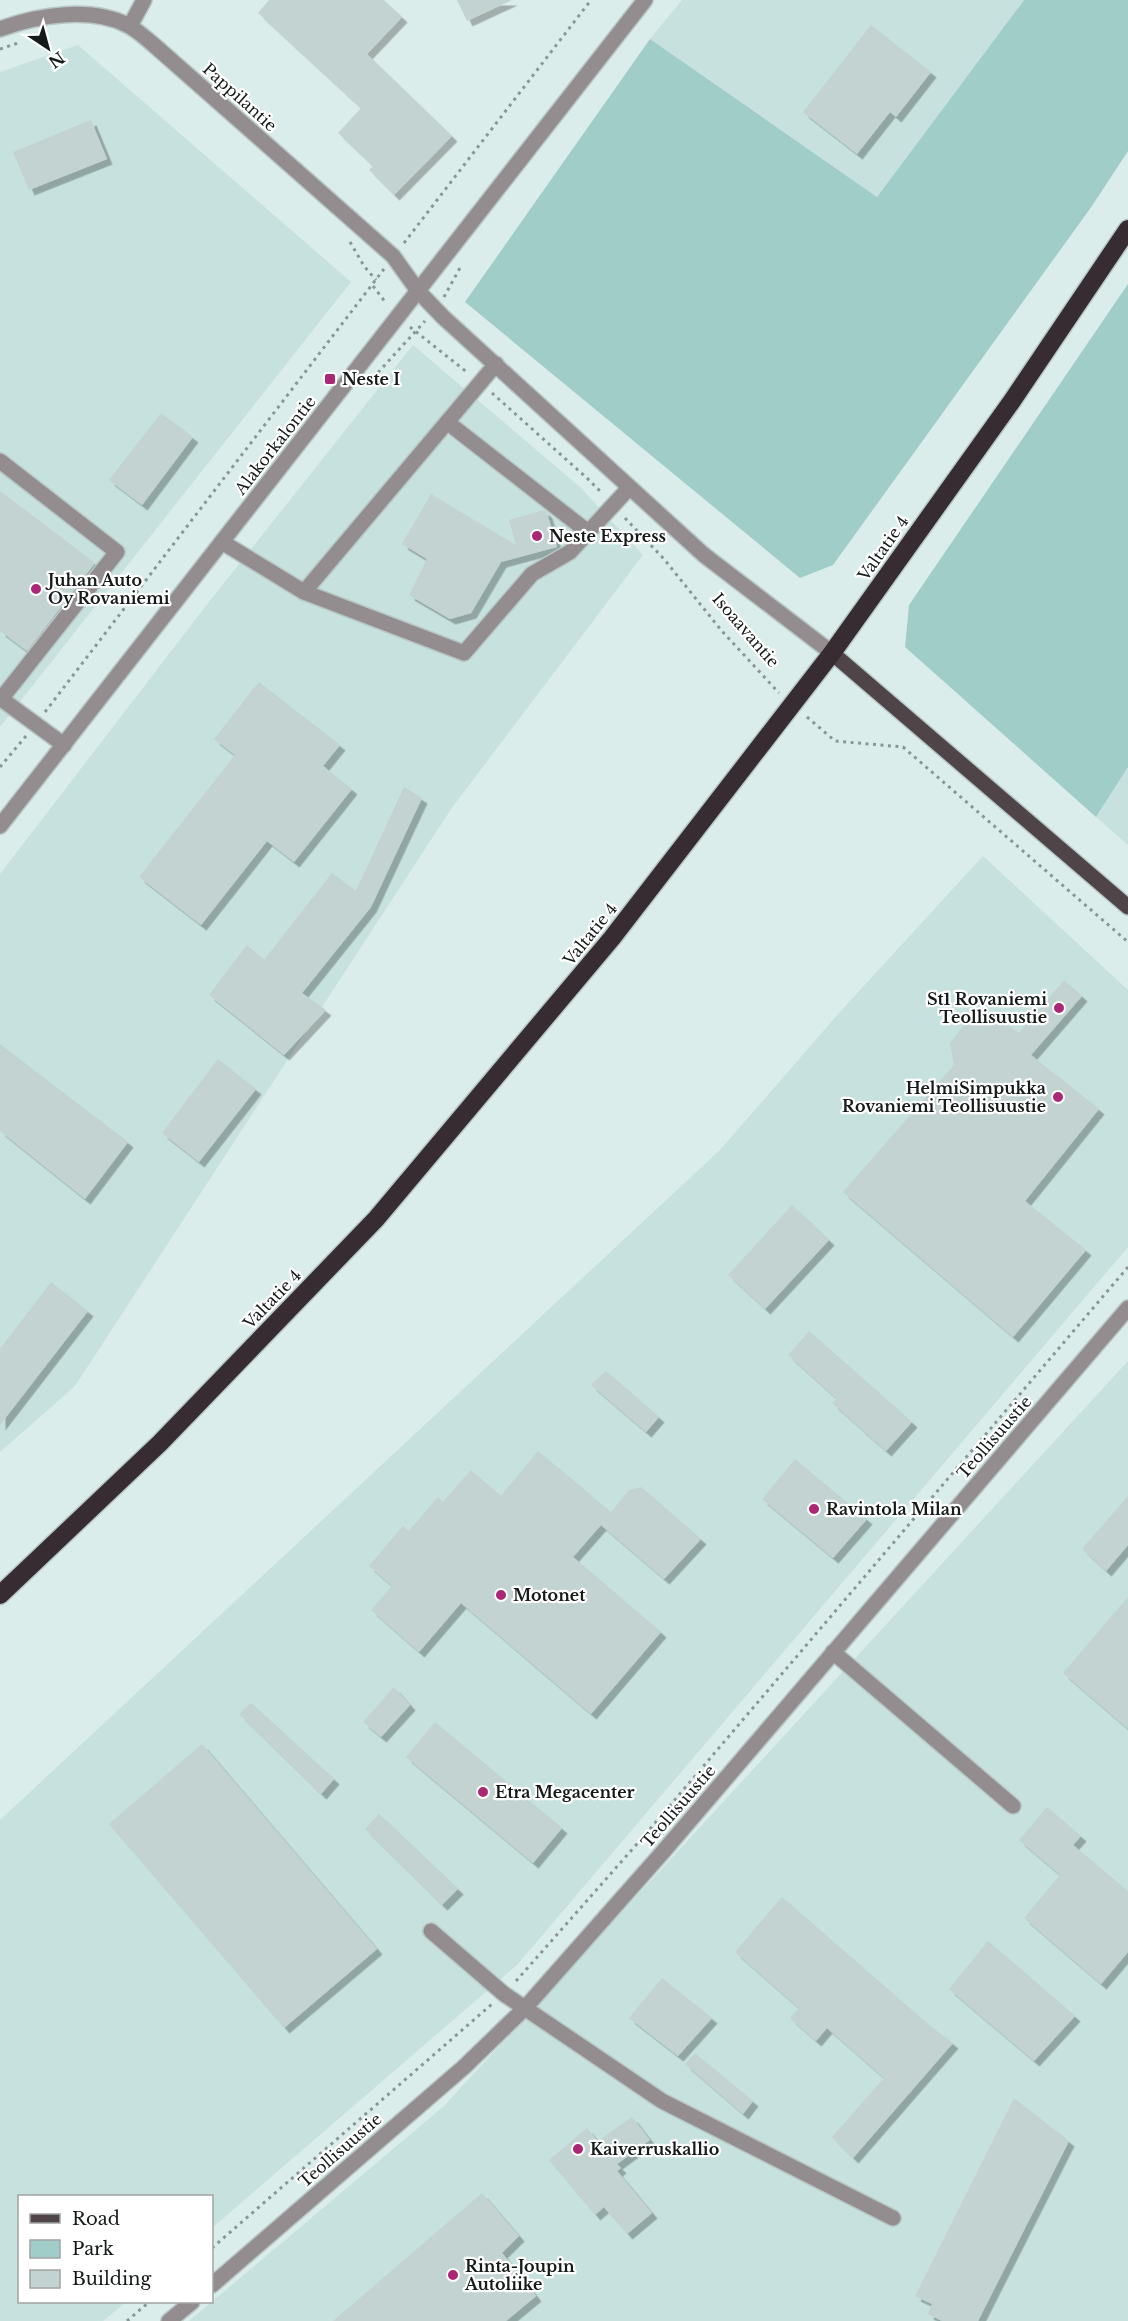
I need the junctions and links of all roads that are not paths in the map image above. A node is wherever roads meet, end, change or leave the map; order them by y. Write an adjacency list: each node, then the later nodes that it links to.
1 (144, 0): 3 (street)
2 (645, 0): 6 (street, Alakorkalontie)
3 (130, 27): 4 (street, Pappilantie); 6 (street, Pappilantie)
4 (0, 29)
5 (1128, 229): 14 (highway, Valtatie 4)
6 (418, 291): 7 (street, Isoaavantie); 12 (street, Alakorkalontie)
7 (496, 364): 8 (street); 10 (street, Isoaavantie)
8 (447, 422): 11 (street); 13 (street)
9 (0, 461): 15 (street)
10 (628, 488): 11 (street); 14 (street, Isoaavantie)
11 (588, 532): 13 (street)
12 (222, 542): 13 (street); 16 (street, Alakorkalontie)
13 (304, 592)
14 (832, 653): 18 (main road, Isoaavantie); 20 (highway, Valtatie 4)
15 (1, 699): 16 (street)
16 (64, 745): 17 (street, Alakorkalontie)
17 (0, 826)
18 (1128, 907)
19 (1128, 1308): 21 (street, Teollisuustie)
20 (0, 1595)
21 (833, 1652): 22 (street); 24 (street, Teollisuustie)
22 (1013, 1806)
23 (431, 1931): 24 (street)
24 (525, 2008): 25 (street); 26 (street, Teollisuustie)
25 (893, 2218)
26 (213, 2284)
27 (190, 2303): 28 (street)
28 (169, 2321)

